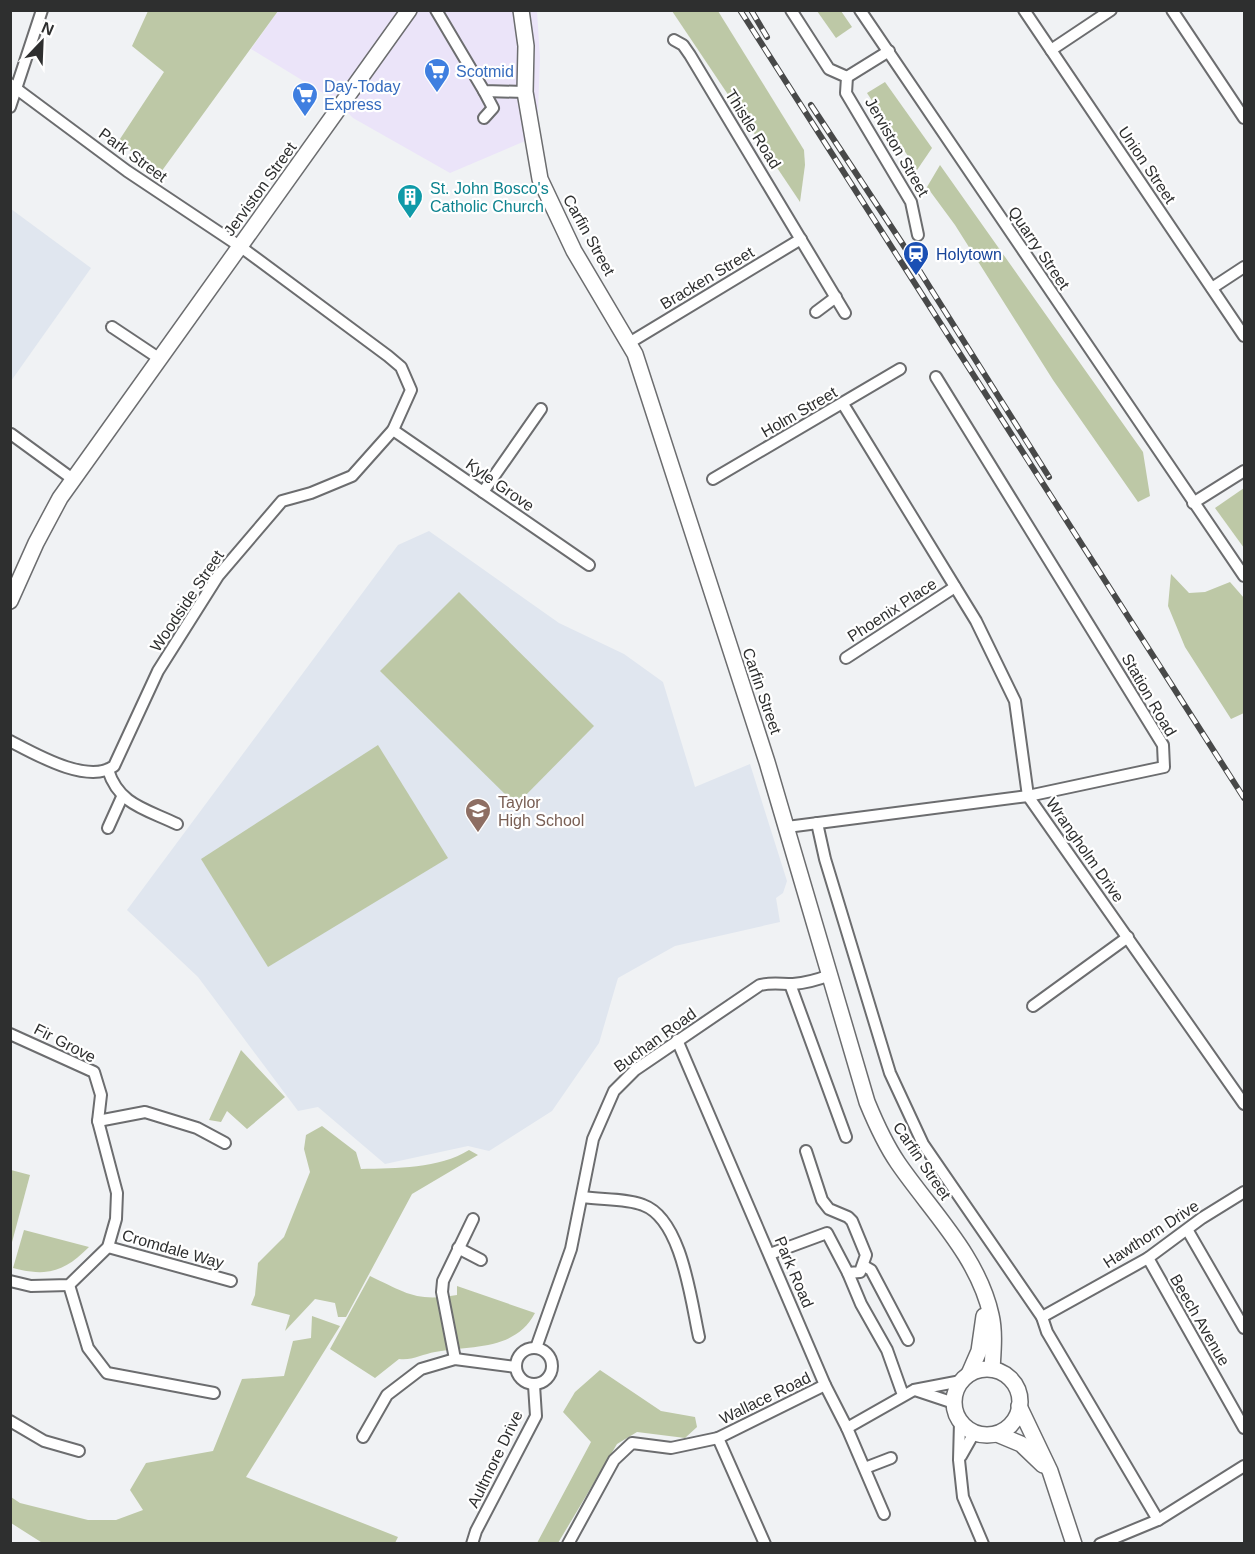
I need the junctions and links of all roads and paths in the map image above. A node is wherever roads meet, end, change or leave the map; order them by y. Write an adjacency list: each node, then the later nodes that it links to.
1 (42, 10): 14 (street)
2 (409, 10): 22 (main road, Jerviston Street)
3 (436, 10): 15 (street)
4 (521, 10): 16 (main road, Carfin Street)
5 (791, 10): 13 (street)
6 (860, 10): 12 (street, Quarry Street)
7 (1024, 10): 11 (street, Union Street)
8 (1111, 10): 11 (street)
9 (1172, 10): 19 (street)
10 (674, 40): 21 (street, Thistle Road)
11 (1051, 50): 24 (street, Union Street)
12 (889, 51): 13 (street); 42 (street, Quarry Street)
13 (847, 77): 20 (street, Jerviston Street)
14 (14, 87): 17 (street); 22 (street, Park Street)
15 (484, 91): 16 (street); 18 (street)
16 (525, 92): 30 (main road, Carfin Street)
17 (10, 107)
18 (484, 118)
19 (1245, 118)
20 (918, 235)
21 (801, 239): 25 (street, Thistle Road); 30 (street, Bracken Street)
22 (241, 247): 31 (main road, Jerviston Street); 36 (street, Woodside Street)
23 (1245, 267): 24 (street)
24 (1212, 288): 29 (street, Union Street)
25 (836, 297): 26 (street); 27 (street, Thistle Road)
26 (816, 312)
27 (846, 313)
28 (112, 327): 31 (street)
29 (1245, 336)
30 (629, 343): 54 (main road, Carfin Street)
31 (160, 359): 40 (main road, Jerviston Street)
32 (900, 369): 34 (street, Holm Street)
33 (936, 377): 50 (street, Station Road)
34 (843, 404): 39 (street, Holm Street); 45 (street, Wrangholm Drive)
35 (541, 409): 41 (street)
36 (393, 430): 41 (street, Kyle Grove); 49 (street, Woodside Street)
37 (11, 434): 40 (street)
38 (1245, 471): 42 (street)
39 (712, 479)
40 (74, 480): 46 (main road, Jerviston Street)
41 (483, 492): 43 (street, Kyle Grove)
42 (1193, 503): 44 (street, Quarry Street)
43 (589, 565)
44 (1245, 576)
45 (955, 587): 47 (street, Phoenix Place); 50 (street, Wrangholm Drive)
46 (10, 601)
47 (846, 658)
48 (10, 741): 49 (street)
49 (108, 770): 51 (street)
50 (1028, 796): 52 (street, Station Road); 56 (street, Wrangholm Drive)
51 (122, 797): 53 (street); 55 (street)
52 (817, 823): 54 (street, Station Road); 82 (street)
53 (177, 824)
54 (787, 827): 57 (main road, Carfin Street)
55 (108, 828)
56 (1128, 937): 59 (street); 62 (street, Wrangholm Drive)
57 (830, 975): 58 (street, Buchan Road); 81 (main road, Carfin Street)
58 (790, 984): 61 (street, Buchan Road); 64 (street)
59 (1033, 1006)
60 (10, 1034): 63 (street, Fir Grove)
61 (677, 1040): 68 (street, Buchan Road); 73 (street, Park Road)
62 (1245, 1104)
63 (98, 1121): 65 (street); 71 (street, Fir Grove)
64 (846, 1137)
65 (225, 1143)
66 (806, 1151): 76 (street)
67 (1245, 1192): 70 (street, Hawthorn Drive)
68 (583, 1197): 84 (street); 86 (street, Buchan Road)
69 (473, 1219): 72 (street)
70 (1188, 1231): 74 (street, Hawthorn Drive); 83 (street)
71 (108, 1247): 79 (street, Cromdale Way); 80 (street)
72 (458, 1248): 75 (street); 87 (street)
73 (770, 1254): 77 (street); 92 (street, Park Road)
74 (1148, 1258): 82 (street, Hawthorn Drive); 101 (street, Beech Avenue)
75 (481, 1260)
76 (864, 1266): 77 (street); 85 (street)
77 (848, 1273): 95 (street)
78 (10, 1281): 80 (street)
79 (231, 1281)
80 (69, 1285): 94 (street)
81 (983, 1292): 89 (main road, Carfin Street); 90 (main road, Carfin Street)
82 (1042, 1317): 113 (street)
83 (1245, 1328)
84 (699, 1337)
85 (908, 1340)
86 (536, 1348): 88 (street); 91 (street)
87 (455, 1359): 88 (street); 104 (street)
88 (516, 1367): 91 (street)
89 (992, 1370): 90 (main road); 97 (main road)
90 (965, 1378): 93 (street); 96 (main road)
91 (534, 1385): 114 (street, Aultmore Drive)
92 (825, 1385): 100 (street, Park Road); 105 (street, Wallace Road)
93 (914, 1390): 95 (street); 96 (street)
94 (214, 1393)
95 (903, 1395): 100 (street)
96 (954, 1403): 99 (main road)
97 (1019, 1406): 103 (main road); 111 (main road)
98 (10, 1421): 106 (street)
99 (960, 1422): 102 (main road); 108 (street)
100 (847, 1428): 110 (street, Park Road)
101 (1245, 1428)
102 (974, 1432): 103 (main road); 108 (street)
103 (997, 1434): 111 (main road)
104 (363, 1437)
105 (718, 1438): 115 (street, Wallace Road); 116 (street)
106 (79, 1451)
107 (891, 1458): 110 (street)
108 (958, 1460): 117 (street)
109 (1245, 1466): 113 (street)
110 (865, 1468): 112 (street, Park Road)
111 (1050, 1471): 118 (main road)
112 (884, 1514)
113 (1158, 1520): 119 (street)
114 (472, 1544)
115 (568, 1544)
116 (765, 1544)
117 (983, 1544)
118 (1074, 1544)
119 (1100, 1544)

